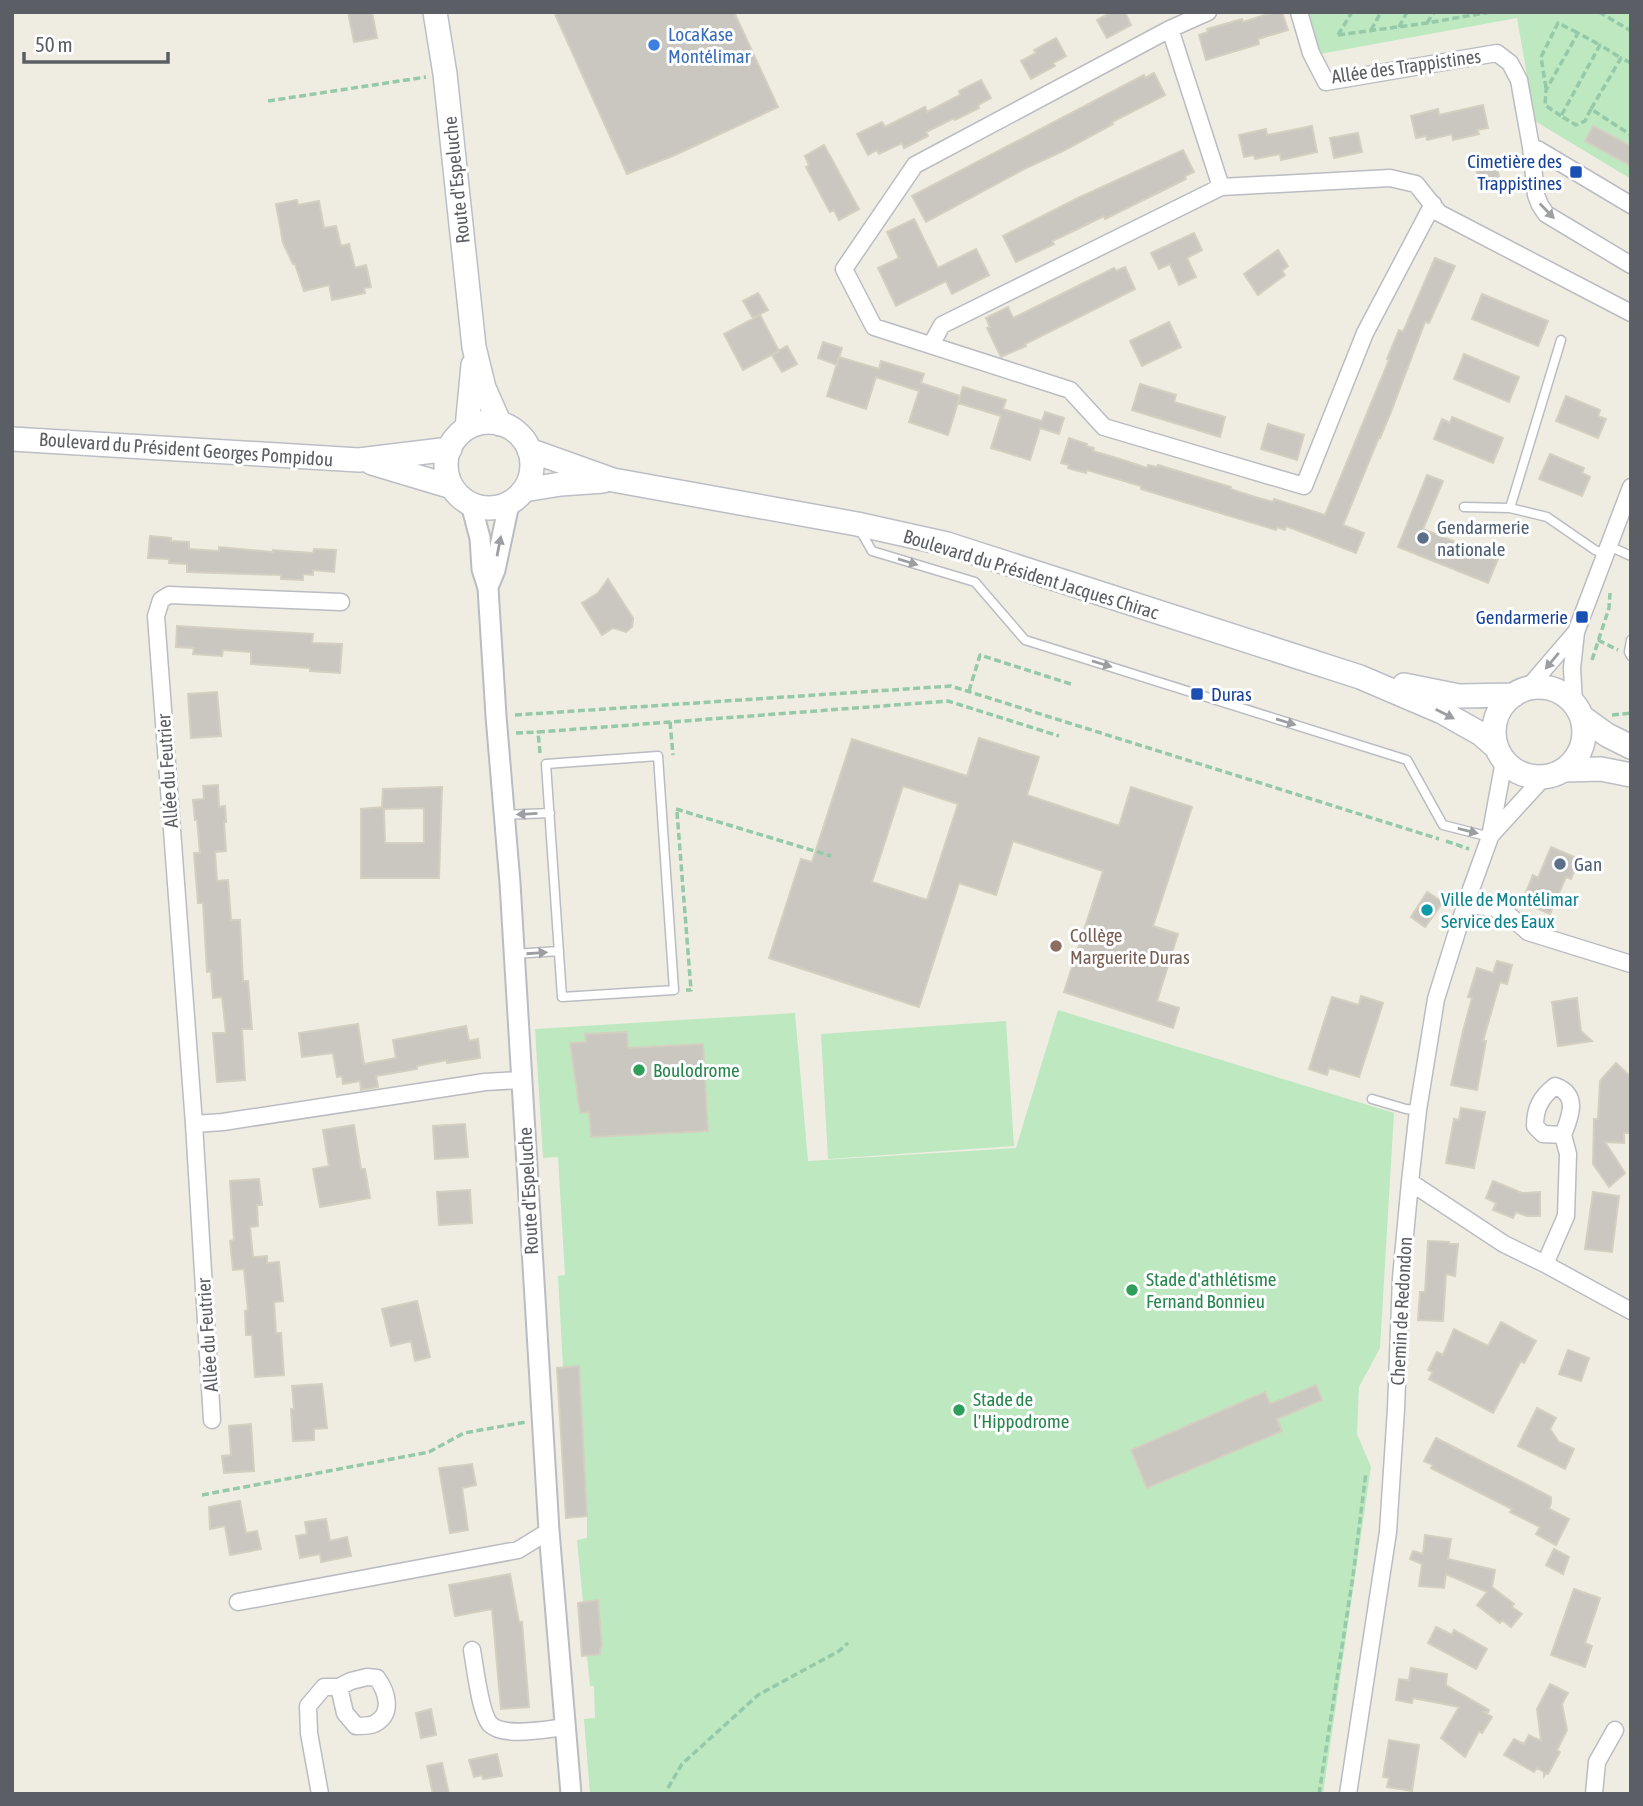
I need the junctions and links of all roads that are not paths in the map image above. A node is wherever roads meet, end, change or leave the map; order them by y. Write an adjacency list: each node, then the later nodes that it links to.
1 (435, 12): 13 (main road, Route d'Espeluche)
2 (1208, 12): 4 (street)
3 (1299, 12): 5 (street, Allée des Trappistines)
4 (1170, 29): 6 (street); 12 (street)
5 (1531, 147): 8 (street); 9 (street, Allée des Trappistines, one-way to 9)
6 (1221, 187): 7 (street); 12 (street)
7 (1433, 204): 10 (street); 12 (street)
8 (1631, 205)
9 (1631, 265)
10 (1631, 313)
11 (1561, 340): 26 (lane)
12 (931, 345)
13 (474, 348): 14 (main road, Route d'Espeluche); 15 (main road, Route d'Espeluche)
14 (500, 424): 15 (main road); 18 (main road)
15 (467, 428): 17 (main road)
16 (12, 439): 19 (main road, Boulevard du Président Georges Pompidou)
17 (450, 449): 19 (main road, Boulevard du Président Georges Pompidou); 21 (main road)
18 (529, 450): 20 (main road, Boulevard du Président Jacques Chirac); 23 (main road)
19 (359, 460): 21 (main road, Boulevard du Président Georges Pompidou)
20 (614, 480): 23 (main road, Boulevard du Président Jacques Chirac); 28 (main road, Boulevard du Président Jacques Chirac)
21 (452, 486): 24 (main road)
22 (1631, 487): 27 (street)
23 (516, 497): 24 (main road); 31 (street, Route d'Espeluche, one-way to 23)
24 (471, 504): 31 (street, Route d'Espeluche)
25 (1464, 507): 26 (lane)
26 (1510, 508): 29 (lane)
27 (1628, 508): 29 (street)
28 (857, 524): 36 (main road, Boulevard du Président Jacques Chirac); 45 (lane, one-way to 45)
29 (1607, 550): 30 (lane); 33 (street)
30 (1631, 556)
31 (488, 588): 44 (street, Route d'Espeluche)
32 (341, 602): 53 (street, Allée du Feutrier)
33 (1576, 632): 37 (street, one-way to 37); 38 (street)
34 (1631, 640): 35 (lane)
35 (1630, 654)
36 (1360, 677): 37 (main road, Boulevard du Président Jacques Chirac); 40 (main road, Boulevard du Président Jacques Chirac, one-way to 40)
37 (1521, 692): 38 (main road); 40 (main road)
38 (1578, 710): 39 (main road); 41 (main road)
39 (1631, 747)
40 (1500, 754): 41 (main road); 45 (street, Chemin de Redondon)
41 (1554, 774): 42 (main road); 45 (street, Chemin de Redondon)
42 (1631, 775)
43 (550, 813): 44 (lane, one-way to 44); 47 (lane); 47 (lane)
44 (505, 815): 48 (street, Route d'Espeluche)
45 (1490, 837): 46 (street, Chemin de Redondon)
46 (1466, 903): 49 (street); 52 (street, Chemin de Redondon)
47 (559, 951): 48 (lane, one-way to 47)
48 (514, 954): 50 (street, Route d'Espeluche)
49 (1631, 964)
50 (521, 1080): 53 (street); 59 (street, Route d'Espeluche)
51 (1372, 1099): 52 (lane)
52 (1418, 1110): 55 (street, Chemin de Redondon)
53 (194, 1124): 58 (street, Allée du Feutrier)
54 (1563, 1135): 56 (street)
55 (1410, 1182): 56 (street); 67 (street, Chemin de Redondon)
56 (1545, 1264): 57 (street)
57 (1631, 1311)
58 (212, 1420)
59 (549, 1531): 60 (street); 63 (street, Route d'Espeluche)
60 (238, 1602)
61 (471, 1650): 63 (street)
62 (340, 1687): 65 (street)
63 (565, 1727): 66 (street, Route d'Espeluche)
64 (1615, 1730): 68 (street)
65 (320, 1794)
66 (571, 1794)
67 (1348, 1794)
68 (1594, 1794)

